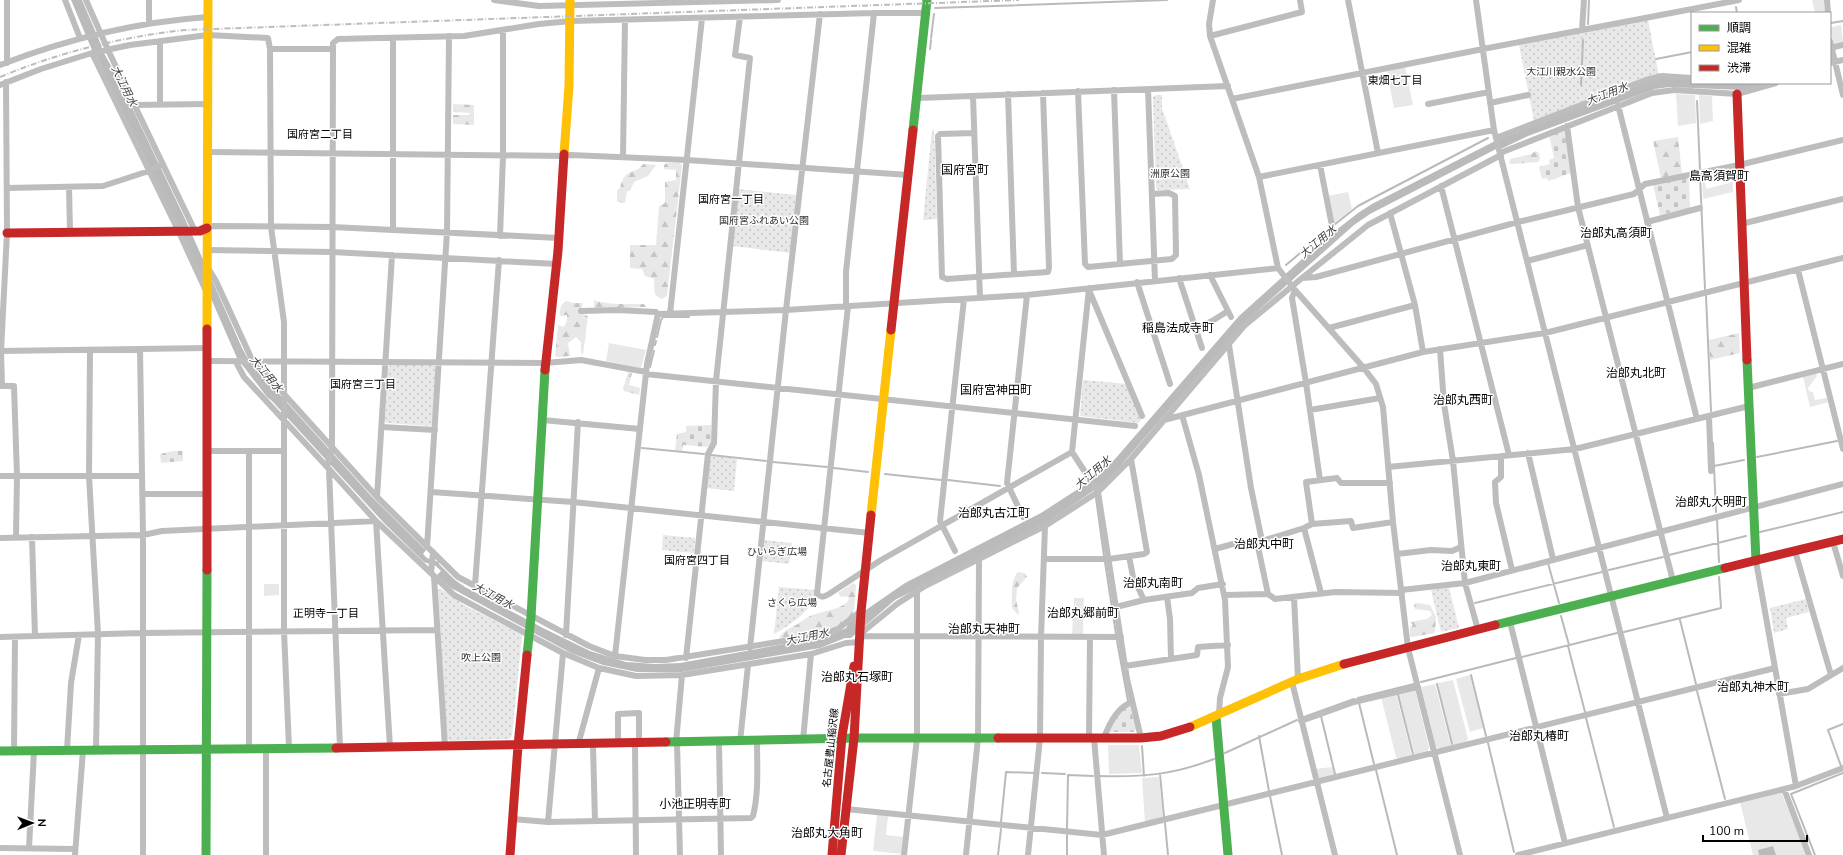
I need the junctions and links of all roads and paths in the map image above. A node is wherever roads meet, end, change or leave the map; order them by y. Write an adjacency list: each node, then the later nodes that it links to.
1 (7, 0): 48 (street)
2 (65, 0): 36 (street)
3 (86, 0): 32 (street)
4 (149, 0): 29 (street)
5 (208, 0): 24 (street)
6 (494, 0): 16 (street)
7 (778, 0): 17 (street)
8 (927, 0): 22 (street)
9 (1212, 0): 35 (street)
10 (1300, 0): 35 (street)
11 (1348, 0): 50 (street)
12 (1476, 0): 43 (street)
13 (1584, 0): 31 (street)
14 (1739, 0): 31 (street)
15 (1827, 0): 20 (street)
16 (513, 1): 19 (street)
17 (727, 1): 18 (street)
18 (635, 2): 19 (street)
19 (570, 3): 28 (street)
20 (1828, 12)
21 (874, 13): 22 (street); 23 (street); 95 (street)
22 (927, 13): 65 (street)
23 (820, 14): 25 (street); 93 (street)
24 (208, 17): 29 (street); 33 (street)
25 (740, 17): 26 (street); 89 (street)
26 (702, 18): 27 (street); 88 (street)
27 (625, 20): 28 (street); 87 (street)
28 (570, 21): 30 (street); 86 (street)
29 (149, 23): 32 (street)
30 (503, 30): 34 (street); 85 (street)
31 (1582, 30): 43 (street)
32 (99, 33): 36 (street); 44 (street)
33 (208, 35): 38 (street); 41 (street); 69 (street)
34 (449, 36): 37 (street); 84 (street)
35 (1210, 36): 54 (street)
36 (82, 37): 48 (street)
37 (393, 38): 42 (street); 83 (street)
38 (160, 41): 44 (street); 68 (street)
39 (1843, 44): 40 (street)
40 (1831, 47): 47 (street)
41 (270, 49): 42 (street); 79 (street)
42 (333, 49): 80 (street)
43 (1482, 49): 50 (street); 58 (street)
44 (106, 50): 45 (street); 71 (street)
45 (93, 53): 52 (street); 94 (street)
46 (1843, 60): 47 (street)
47 (1833, 61): 63 (street)
48 (7, 62): 49 (street)
49 (0, 65)
50 (1362, 73): 66 (street); 81 (street)
51 (1691, 78): 76 (street)
52 (3, 83): 100 (street)
53 (1772, 84): 61 (street)
54 (1228, 86): 55 (street); 66 (street)
55 (1148, 89): 56 (street); 102 (street)
56 (1114, 90): 57 (street); 135 (street)
57 (1078, 91): 59 (street); 135 (street)
58 (1489, 92): 67 (street); 70 (street)
59 (1043, 93): 60 (street); 139 (street)
60 (1008, 94): 64 (street); 139 (street)
61 (1737, 94): 72 (street); 92 (street)
62 (1528, 95): 67 (street)
63 (1843, 95)
64 (973, 96): 65 (street); 75 (street)
65 (918, 98): 96 (street)
66 (1232, 99): 97 (street)
67 (1490, 103): 74 (street)
68 (160, 104): 69 (street); 71 (street)
69 (208, 104): 78 (street)
70 (1428, 104)
71 (134, 105): 90 (street)
72 (1618, 105): 73 (street); 101 (street)
73 (1567, 126): 82 (street); 104 (street)
74 (1494, 130): 76 (street); 81 (street)
75 (974, 133): 141 (street); 141 (street)
76 (1497, 139): 82 (street)
77 (1843, 140): 92 (street)
78 (207, 152): 79 (street); 113 (street)
79 (271, 153): 80 (street); 111 (street)
80 (332, 153): 83 (street); 112 (street)
81 (1378, 153): 91 (street)
82 (1500, 153): 99 (street); 107 (street)
83 (393, 154): 84 (street); 115 (street)
84 (448, 155): 85 (street); 118 (street)
85 (503, 156): 86 (street); 120 (street)
86 (564, 156): 87 (street); 121 (street)
87 (623, 157): 88 (street)
88 (687, 160): 89 (street); 162 (street)
89 (738, 164): 93 (street); 160 (street)
90 (161, 165): 94 (street); 116 (street)
91 (1320, 165): 97 (street); 110 (street)
92 (1739, 165): 101 (street); 109 (street)
93 (802, 168): 95 (street); 157 (street)
94 (150, 170): 98 (street); 114 (street)
95 (857, 172): 96 (street); 156 (street)
96 (909, 175): 154 (street)
97 (1259, 177): 137 (street)
98 (69, 186): 100 (street); 117 (street)
99 (1441, 186): 106 (street); 122 (street)
100 (7, 188): 119 (street)
101 (1639, 188): 104 (street); 108 (street)
102 (1152, 194): 132 (street); 132 (street)
103 (1843, 199): 109 (street)
104 (1578, 207): 107 (street); 123 (street)
105 (1700, 208): 108 (street)
106 (1390, 212): 127 (street); 143 (street)
107 (1518, 222): 122 (street); 133 (street)
108 (1647, 222): 153 (street)
109 (1742, 224): 146 (street)
110 (1332, 226)
111 (271, 227): 112 (street); 113 (street); 125 (street)
112 (332, 227): 115 (street); 126 (street)
113 (207, 228): 116 (street); 124 (street)
114 (179, 230): 116 (street); 117 (street); 149 (street)
115 (393, 230): 118 (street)
116 (193, 231)
117 (70, 232): 119 (street)
118 (447, 232): 120 (street); 129 (street)
119 (3, 233): 175 (street)
120 (500, 236): 121 (street)
121 (559, 238): 134 (street)
122 (1454, 239): 127 (street); 168 (street)
123 (1588, 245): 133 (street); 164 (street)
124 (207, 250): 125 (street); 136 (street)
125 (276, 251): 126 (street); 180 (street)
126 (332, 252): 128 (street); 181 (street)
127 (1401, 254): 143 (street); 155 (street)
128 (392, 255): 129 (street); 182 (street)
129 (446, 258): 131 (street); 183 (street)
130 (1843, 258): 138 (street)
131 (499, 260): 134 (street); 184 (street)
132 (1155, 261): 135 (street); 144 (street)
133 (1527, 261): 167 (street)
134 (557, 264): 185 (street)
135 (1120, 264)
136 (207, 267): 149 (street); 179 (street)
137 (1278, 268): 140 (street); 147 (street)
138 (1798, 270): 146 (street); 188 (street)
139 (1014, 274): 141 (street)
140 (1210, 275): 142 (street); 159 (street)
141 (979, 277): 151 (street)
142 (1178, 278): 144 (street); 166 (street)
143 (1302, 278): 147 (street)
144 (1155, 281): 145 (street)
145 (1137, 282): 148 (street); 192 (street)
146 (1744, 284): 153 (street); 194 (street)
147 (1292, 286): 165 (street); 169 (street); 191 (street)
148 (1089, 288): 150 (street); 205 (street); 210 (street)
149 (208, 293): 170 (street)
150 (1027, 295): 151 (street); 203 (street)
151 (980, 298): 152 (street)
152 (964, 299): 154 (street); 201 (street)
153 (1667, 302): 164 (street); 208 (street)
154 (895, 303): 156 (street); 198 (street)
155 (1415, 305): 165 (street); 176 (street)
156 (847, 306): 157 (street); 195 (street)
157 (786, 310): 160 (street); 193 (street)
158 (581, 311): 161 (street)
159 (1228, 311): 163 (street); 166 (street)
160 (722, 312): 162 (street); 190 (street)
161 (658, 314): 162 (street); 189 (street)
162 (670, 314)
163 (1231, 317)
164 (1606, 318): 167 (street); 217 (street)
165 (1329, 328): 187 (street)
166 (1195, 329): 171 (street)
167 (1546, 333): 168 (street); 220 (street)
168 (1481, 342): 173 (street); 226 (street)
169 (1229, 345): 199 (street); 211 (street)
170 (207, 348): 172 (street); 177 (street)
171 (1202, 348)
172 (140, 349): 174 (street); 236 (street)
173 (1440, 349): 176 (street); 229 (street)
174 (90, 350): 175 (street); 235 (street)
175 (1, 351): 234 (street)
176 (1423, 352): 187 (street)
177 (207, 361): 178 (street); 221 (street)
178 (237, 362): 179 (street); 207 (street)
179 (253, 362): 180 (street); 196 (street)
180 (284, 362): 181 (street); 196 (street)
181 (332, 362): 182 (street); 218 (street)
182 (385, 362): 183 (street); 213 (street)
183 (439, 362): 184 (street); 216 (street)
184 (490, 362): 185 (street); 246 (street)
185 (545, 362): 189 (street); 209 (street)
186 (1843, 364): 188 (street)
187 (1363, 367): 191 (street); 197 (street)
188 (1823, 369): 194 (street); 219 (street)
189 (646, 373): 190 (street); 215 (street)
190 (716, 381): 193 (street); 251 (street)
191 (1306, 383): 199 (street); 202 (street)
192 (1170, 384)
193 (778, 388): 195 (street); 254 (street)
194 (1748, 388): 200 (street)
195 (838, 395): 198 (street); 262 (street)
196 (284, 396): 207 (street); 218 (street)
197 (1380, 398): 202 (street); 231 (street)
198 (884, 400): 201 (street); 266 (street)
199 (1238, 401): 204 (street); 273 (street)
200 (1749, 406): 206 (street); 250 (street)
201 (952, 407): 203 (street); 259 (street)
202 (1310, 410): 237 (street)
203 (1014, 414): 210 (street); 240 (street)
204 (1182, 415): 211 (street); 278 (street)
205 (1142, 416)
206 (1709, 416): 208 (street); 232 (street)
207 (283, 417): 223 (street); 230 (street)
208 (1697, 419): 217 (street)
209 (542, 420): 212 (street); 247 (street)
210 (1075, 420): 214 (street); 224 (street)
211 (1164, 420): 228 (street)
212 (578, 422): 215 (street); 248 (street)
213 (382, 426): 216 (street); 245 (street)
214 (1135, 426)
215 (640, 429): 249 (street)
216 (435, 430): 241 (street)
217 (1636, 434): 220 (street); 265 (street)
218 (332, 448): 230 (street); 245 (street)
219 (1843, 449)
220 (1575, 450): 225 (street); 275 (street)
221 (207, 451): 222 (street); 244 (street)
222 (249, 451): 223 (street); 261 (street)
223 (284, 451): 258 (street)
224 (1072, 452): 240 (street); 242 (street)
225 (1528, 453): 226 (street); 287 (street)
226 (1509, 455): 227 (street)
227 (1501, 456): 229 (street); 290 (street)
228 (1130, 459): 242 (street); 283 (street)
229 (1453, 461): 231 (street); 277 (street)
230 (328, 466): 253 (street); 256 (street)
231 (1388, 467): 238 (street)
232 (1711, 471)
233 (0, 476): 234 (street)
234 (17, 476): 235 (street); 269 (street)
235 (89, 476): 236 (street); 267 (street)
236 (142, 476): 243 (street)
237 (1320, 480): 238 (street); 257 (street)
238 (1390, 483): 255 (street)
239 (1843, 484): 250 (street)
240 (1008, 488): 252 (street); 259 (street)
241 (431, 492): 246 (street); 276 (street)
242 (1098, 492): 260 (street); 286 (street)
243 (142, 494): 244 (street); 268 (street)
244 (207, 494): 264 (street)
245 (377, 496): 276 (street)
246 (481, 496): 247 (street); 296 (street)
247 (537, 499): 248 (street); 308 (street)
248 (573, 502): 249 (street); 321 (street)
249 (631, 508): 251 (street); 336 (street)
250 (1753, 508): 265 (street); 288 (street)
251 (700, 515): 254 (street); 337 (street)
252 (1023, 517)
253 (376, 521): 256 (street); 291 (street); 310 (street)
254 (763, 522): 262 (street); 332 (street)
255 (1393, 522): 257 (street); 282 (street)
256 (332, 523): 258 (street); 313 (street)
257 (1312, 524): 263 (street)
258 (284, 525): 261 (street); 316 (street)
259 (941, 526): 279 (street); 289 (street)
260 (1045, 526): 284 (street); 285 (street)
261 (249, 527): 264 (street); 315 (street)
262 (824, 528): 266 (street); 289 (street)
263 (1304, 528): 273 (street); 299 (street)
264 (207, 530): 268 (street); 314 (street)
265 (1660, 531): 275 (street); 293 (street)
266 (870, 533): 289 (street)
267 (93, 535): 268 (street); 270 (street); 318 (street)
268 (143, 535): 317 (street)
269 (16, 537): 270 (street); 271 (street)
270 (32, 537): 322 (street)
271 (0, 538)
272 (1843, 539): 274 (street)
273 (1260, 541): 278 (street); 300 (street)
274 (1834, 542): 280 (street); 292 (street)
275 (1599, 546): 287 (street); 302 (street)
276 (427, 547): 281 (street)
277 (1462, 547): 282 (street); 294 (street)
278 (1215, 549): 295 (street)
279 (955, 551)
280 (1795, 551): 288 (street); 344 (street)
281 (433, 553): 291 (street); 296 (street)
282 (1397, 554): 298 (street)
283 (1129, 556): 286 (street); 305 (street)
284 (979, 559): 297 (street); 326 (street)
285 (1044, 559): 286 (street); 327 (street)
286 (1109, 559): 306 (street)
287 (1553, 559): 290 (street)
288 (1756, 560): 293 (street); 342 (street)
289 (866, 570): 307 (street)
290 (1512, 570): 294 (street)
291 (432, 573): 311 (street); 319 (street)
292 (1843, 576)
293 (1673, 581): 302 (street)
294 (1465, 582): 298 (street); 312 (street)
295 (1223, 584): 301 (street); 303 (street)
296 (474, 585): 308 (street)
297 (917, 591): 325 (street); 330 (street)
298 (1401, 591): 299 (street); 333 (street)
299 (1321, 593): 304 (street)
300 (1268, 594): 301 (street); 304 (street)
301 (1225, 595): 331 (street)
302 (1612, 596): 309 (street); 350 (street)
303 (1168, 597): 305 (street); 338 (street)
304 (1294, 597): 346 (street)
305 (1144, 600): 306 (street)
306 (1116, 608): 329 (street)
307 (862, 611): 330 (street); 332 (street)
308 (531, 618): 319 (street); 321 (street)
309 (1510, 622): 312 (street); 353 (street)
310 (383, 630): 311 (street); 313 (street); 373 (street)
311 (437, 630): 374 (street)
312 (1478, 630): 333 (street)
313 (336, 631): 316 (street); 377 (street)
314 (206, 632): 315 (street); 317 (street); 378 (street)
315 (249, 632): 316 (street); 379 (street)
316 (284, 632): 376 (street)
317 (142, 633): 318 (street); 383 (street)
318 (98, 634): 320 (street); 382 (street)
319 (529, 634): 334 (street); 371 (street)
320 (80, 635): 322 (street); 380 (street)
321 (566, 635): 336 (street)
322 (35, 636): 324 (street)
323 (0, 637): 324 (street)
324 (15, 637): 385 (street)
325 (917, 637): 326 (street); 330 (street); 355 (street)
326 (978, 637): 327 (street); 356 (street)
327 (1041, 637): 328 (street); 357 (street)
328 (1090, 637): 329 (street); 358 (street)
329 (1121, 637): 340 (street)
330 (859, 638): 335 (street); 354 (street, 名古屋豊山稲沢線); 361 (street, 名古屋豊山稲沢線)
331 (1228, 644): 338 (street); 351 (street)
332 (750, 648): 337 (street)
333 (1408, 648): 346 (street); 347 (street)
334 (563, 653): 341 (street); 372 (street)
335 (811, 654): 339 (street); 362 (street)
336 (615, 656): 337 (street)
337 (686, 658)
338 (1171, 658): 340 (street)
339 (748, 665): 345 (street); 365 (street)
340 (1125, 666): 349 (street)
341 (599, 668): 345 (street); 369 (street)
342 (1775, 668): 348 (street); 350 (street)
343 (1843, 668): 344 (street)
344 (1831, 675): 348 (street)
345 (682, 676): 366 (street)
346 (1295, 681): 351 (street); 352 (street)
347 (1417, 686): 352 (street); 387 (street)
348 (1780, 694): 390 (street)
349 (1132, 702): 359 (street); 360 (street)
350 (1638, 702): 353 (street); 395 (street)
351 (1217, 716): 360 (street); 392 (street)
352 (1301, 721): 389 (street)
353 (1536, 728): 387 (street); 405 (street)
354 (854, 738): 355 (street); 361 (street); 393 (street, 名古屋豊山稲沢線)
355 (917, 738): 356 (street); 394 (street)
356 (978, 738): 357 (street); 402 (street)
357 (1040, 738): 358 (street); 403 (street)
358 (1092, 738): 359 (street); 404 (street)
359 (1104, 738): 360 (street)
360 (1141, 738)
361 (842, 739): 362 (street); 416 (street, 名古屋豊山稲沢線)
362 (803, 740): 363 (street)
363 (757, 741): 365 (street); 398 (street)
364 (718, 742): 365 (street); 366 (street); 398 (street)
365 (740, 742)
366 (676, 743): 368 (street); 397 (street)
367 (618, 744): 368 (street); 368 (street); 370 (street)
368 (637, 744): 399 (street)
369 (578, 745): 370 (street); 372 (street)
370 (593, 745): 400 (street)
371 (518, 746): 372 (street); 374 (street); 396 (street)
372 (554, 746): 401 (street)
373 (390, 747): 374 (street); 377 (street)
374 (445, 747)
375 (266, 748): 376 (street); 379 (street); 411 (street)
376 (289, 748): 377 (street)
377 (340, 748)
378 (206, 749): 379 (street); 383 (street); 410 (street)
379 (249, 749)
380 (67, 750): 381 (street); 386 (street)
381 (83, 750): 382 (street); 408 (street)
382 (96, 750): 383 (street)
383 (143, 750): 409 (street)
384 (0, 751): 385 (street)
385 (14, 751): 386 (street)
386 (34, 751): 407 (street)
387 (1434, 753): 389 (street); 424 (street)
388 (1843, 768): 390 (street)
389 (1317, 783): 392 (street); 423 (street)
390 (1796, 786): 391 (street)
391 (1784, 789): 395 (street); 426 (street)
392 (1223, 806): 404 (street); 422 (street)
393 (846, 809): 394 (street); 417 (street, 名古屋豊山稲沢線)
394 (909, 816): 402 (street); 418 (street)
395 (1667, 818): 405 (street)
396 (513, 819): 401 (street); 412 (street)
397 (679, 819): 398 (street); 399 (street); 414 (street)
398 (720, 819): 415 (street)
399 (637, 820): 400 (street); 413 (street)
400 (595, 821): 401 (street)
401 (548, 822)
402 (970, 822): 403 (street); 419 (street)
403 (1031, 828): 404 (street); 420 (street)
404 (1102, 836): 421 (street)
405 (1565, 843): 425 (street)
406 (0, 848): 407 (street)
407 (29, 848): 408 (street)
408 (75, 852)
409 (143, 855)
410 (206, 855)
411 (266, 855)
412 (510, 855)
413 (636, 855)
414 (680, 855)
415 (721, 855)
416 (832, 855)
417 (841, 855)
418 (904, 855)
419 (966, 855)
420 (1028, 855)
421 (1104, 855)
422 (1228, 855)
423 (1335, 855)
424 (1460, 855)
425 (1518, 855)
426 (1809, 855)

